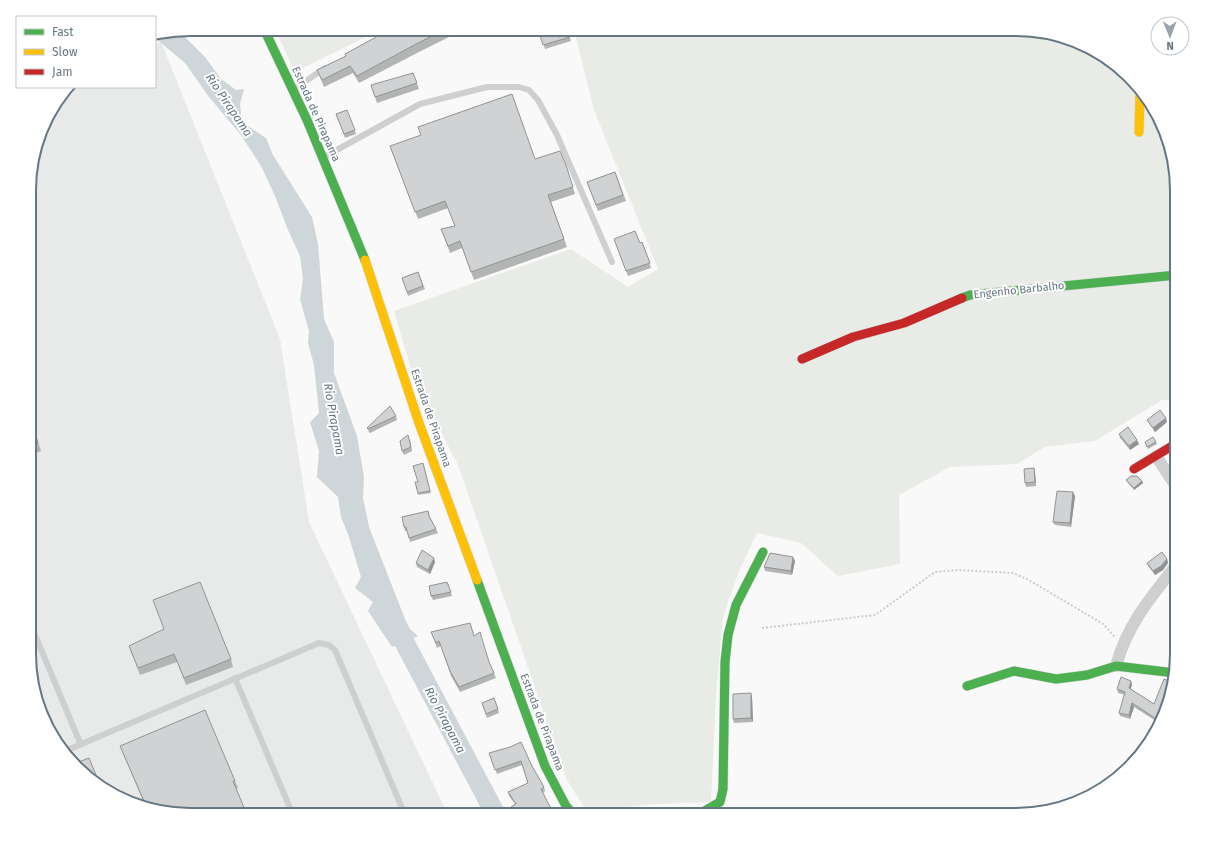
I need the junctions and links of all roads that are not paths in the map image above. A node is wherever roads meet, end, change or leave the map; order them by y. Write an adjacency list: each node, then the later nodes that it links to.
1 (267, 36): 3 (street, Estrada de Pirapama)
2 (332, 64): 3 (lane)
3 (293, 90): 6 (street, Estrada de Pirapama)
4 (1140, 99): 5 (street)
5 (1139, 132)
6 (323, 158): 7 (lane); 25 (street, Estrada de Pirapama)
7 (612, 262)
8 (1170, 276): 9 (street, Engenho Barbalho)
9 (802, 359)
10 (1170, 447): 11 (street)
11 (1156, 456): 12 (street); 13 (street)
12 (1134, 469)
13 (1170, 477)
14 (763, 552): 26 (street)
15 (1170, 573): 17 (street)
16 (36, 637): 21 (lane)
17 (1116, 666): 18 (street); 20 (street)
18 (1169, 672)
19 (235, 678): 21 (lane); 23 (lane); 24 (lane)
20 (967, 686)
21 (81, 745): 22 (lane)
22 (69, 749)
23 (290, 808)
24 (402, 808)
25 (568, 808)
26 (710, 808)

